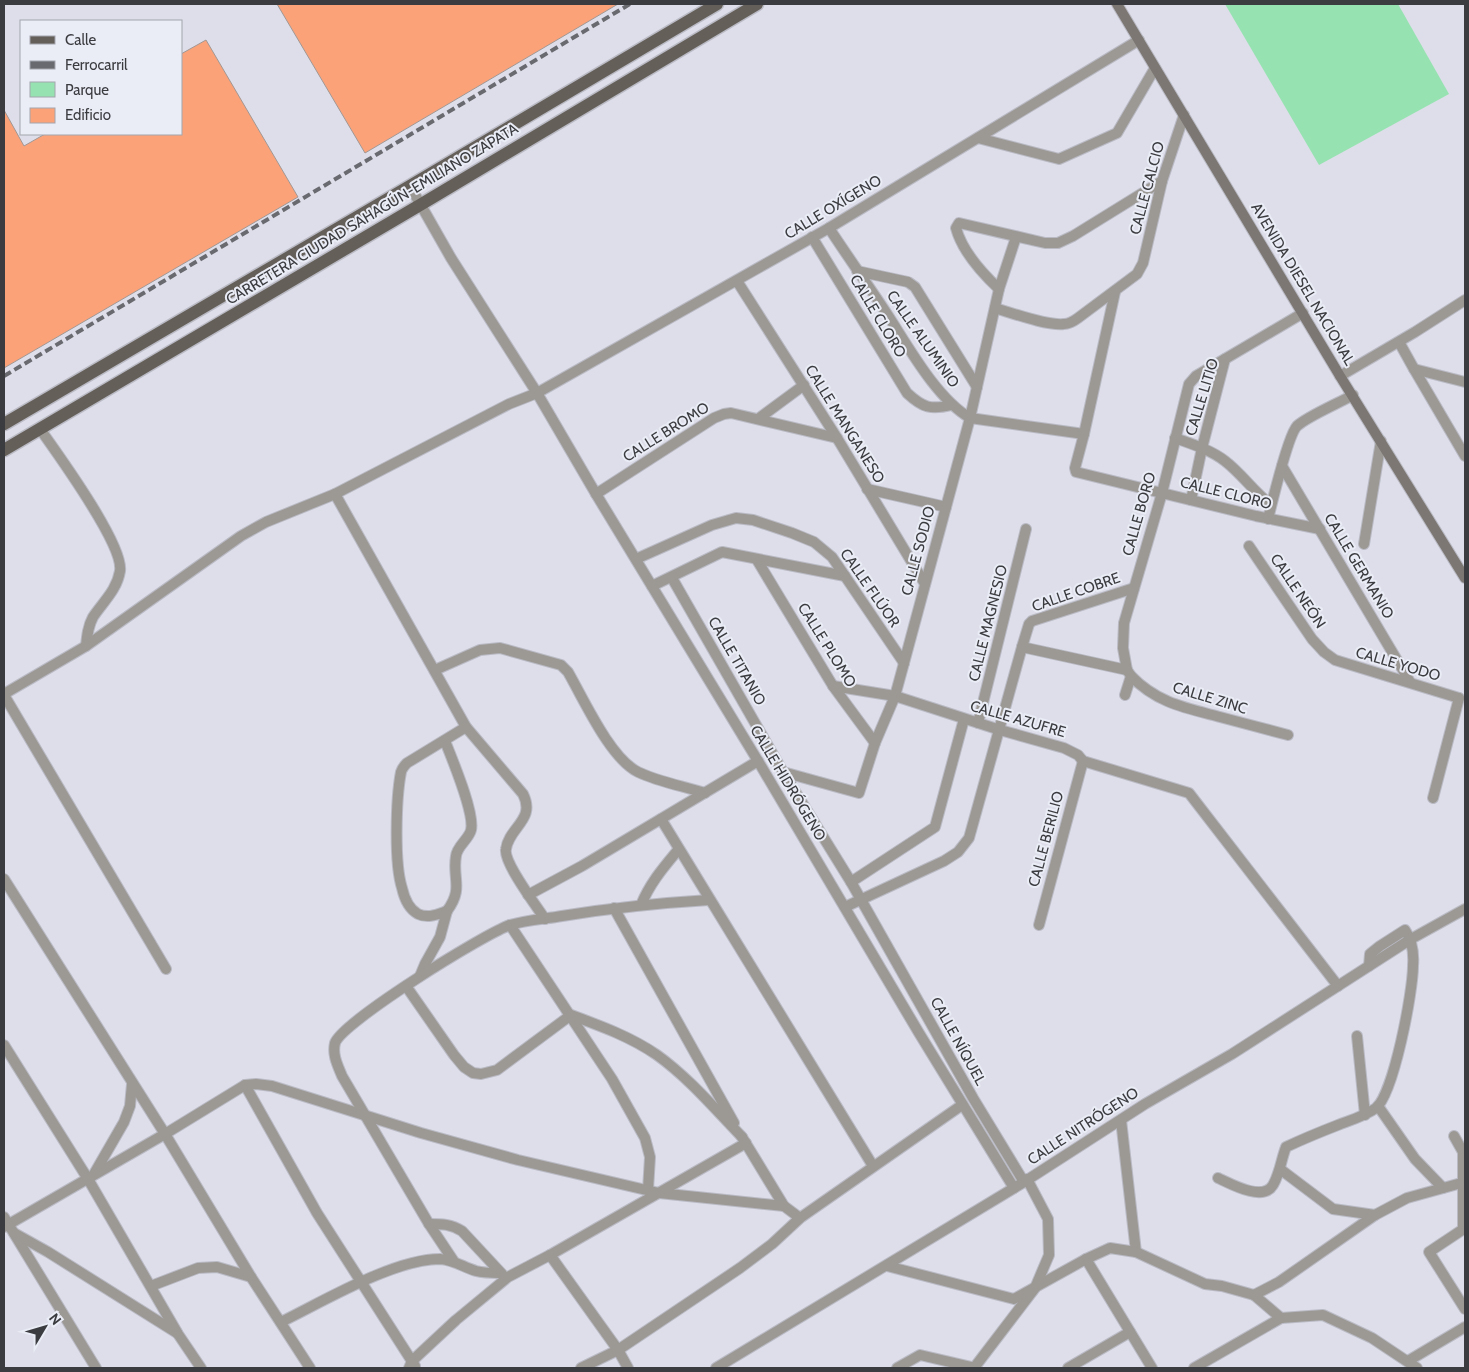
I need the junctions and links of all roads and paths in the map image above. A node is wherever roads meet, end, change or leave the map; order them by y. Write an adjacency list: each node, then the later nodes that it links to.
1 (717, 4): 9 (main road, CARRETERA CIUDAD SAHAGÚN-EMILIANO ZAPATA)
2 (756, 4): 10 (main road, CARRETERA CIUDAD SAHAGÚN-EMILIANO ZAPATA)
3 (1117, 4): 4 (street, AVENIDA DIESEL NACIONAL)
4 (1139, 40): 5 (street, AVENIDA DIESEL NACIONAL); 7 (street, CALLE OXÍGENO)
5 (1155, 68): 6 (street, AVENIDA DIESEL NACIONAL); 7 (street)
6 (1184, 115): 8 (street, CALLE CALCIO); 20 (street, AVENIDA DIESEL NACIONAL)
7 (978, 138): 11 (street, CALLE OXÍGENO)
8 (1162, 181): 13 (street); 17 (street, CALLE CALCIO)
9 (410, 186): 10 (street, CALLE HIDRÓGENO); 33 (main road, CARRETERA CIUDAD SAHAGÚN-EMILIANO ZAPATA)
10 (420, 205): 28 (street, CALLE HIDRÓGENO); 34 (main road, CARRETERA CIUDAD SAHAGÚN-EMILIANO ZAPATA)
11 (829, 228): 12 (street, CALLE OXÍGENO); 14 (street, CALLE ALUMINIO)
12 (812, 237): 15 (street, CALLE OXÍGENO); 30 (street, CALLE CLORO)
13 (1016, 238): 16 (street, CALLE SODIO); 16 (street)
14 (857, 271): 27 (street, CALLE ALUMINIO); 30 (street, CALLE ALUMINIO)
15 (737, 281): 26 (street, CALLE MANGANESO); 28 (street, CALLE OXÍGENO)
16 (999, 289): 19 (street, CALLE SODIO)
17 (1115, 292): 19 (street); 35 (street, CALLE CLORO)
18 (1463, 304): 21 (street)
19 (995, 308): 27 (street, CALLE SODIO)
20 (1303, 313): 22 (street, CALLE LITIO); 24 (street, AVENIDA DIESEL NACIONAL)
21 (1399, 342): 23 (street); 24 (street)
22 (1225, 359): 37 (street, CALLE BORO); 39 (street, CALLE LITIO)
23 (1414, 370): 25 (street); 41 (street)
24 (1340, 376): 29 (street, AVENIDA DIESEL NACIONAL)
25 (1465, 382)
26 (804, 385): 32 (street); 36 (street, CALLE MANGANESO)
27 (978, 387): 31 (street, CALLE SODIO)
28 (537, 393): 45 (street, CALLE OXÍGENO); 46 (street, CALLE HIDRÓGENO)
29 (1353, 396): 38 (street, AVENIDA DIESEL NACIONAL); 42 (street)
30 (952, 405): 31 (street, CALLE ALUMINIO)
31 (970, 418): 35 (street); 49 (street, CALLE SODIO)
32 (758, 419): 36 (street, CALLE BROMO); 46 (street, CALLE BROMO)
33 (4, 424)
34 (40, 428): 40 (main road, CARRETERA CIUDAD SAHAGÚN-EMILIANO ZAPATA); 63 (street)
35 (1084, 434): 44 (street, CALLE CLORO)
36 (837, 438): 43 (street, CALLE MANGANESO)
37 (1175, 438): 39 (street); 44 (street, CALLE BORO)
38 (1381, 442): 53 (street); 59 (street, AVENIDA DIESEL NACIONAL)
39 (1202, 448): 47 (street, CALLE LITIO); 48 (street)
40 (4, 450)
41 (1465, 456)
42 (1282, 466): 48 (street); 52 (street, CALLE GERMANIO)
43 (868, 490): 49 (street); 60 (street, CALLE MANGANESO)
44 (1162, 493): 47 (street, CALLE CLORO); 62 (street, CALLE BORO)
45 (335, 494): 63 (street, CALLE OXÍGENO); 67 (street)
46 (596, 494): 55 (street, CALLE HIDRÓGENO)
47 (1191, 500): 50 (street, CALLE CLORO)
48 (1271, 505): 50 (street)
49 (946, 507): 60 (street, CALLE SODIO)
50 (1268, 519): 52 (street, CALLE CLORO)
51 (1026, 529): 77 (street, CALLE MAGNESIO)
52 (1320, 529): 69 (street, CALLE GERMANIO)
53 (1364, 544)
54 (1249, 546): 65 (street, CALLE NEÓN)
55 (636, 560): 57 (street, CALLE FLÚOR); 61 (street, CALLE HIDRÓGENO)
56 (757, 560): 57 (street); 58 (street); 70 (street, CALLE PLOMO)
57 (845, 576): 66 (street, CALLE FLÚOR)
58 (672, 578): 61 (street); 85 (street, CALLE TITANIO)
59 (1465, 578)
60 (925, 584): 66 (street, CALLE SODIO)
61 (652, 586): 83 (street, CALLE HIDRÓGENO)
62 (1134, 588): 64 (street, CALLE COBRE); 68 (street, CALLE BORO)
63 (86, 646): 74 (street, CALLE OXÍGENO)
64 (1022, 647): 68 (street, CALLE ZINC); 79 (street)
65 (1324, 652): 69 (street, CALLE YODO)
66 (904, 663): 73 (street, CALLE SODIO)
67 (435, 670): 78 (street); 86 (street)
68 (1129, 673): 71 (street, CALLE BORO); 80 (street, CALLE ZINC)
69 (1410, 682): 72 (street, CALLE YODO)
70 (833, 686): 73 (street, CALLE AZUFRE); 82 (street, CALLE PLOMO)
71 (1125, 695)
72 (1462, 695): 87 (street)
73 (895, 696): 76 (street, CALLE AZUFRE); 82 (street, CALLE SODIO)
74 (5, 697): 75 (street); 106 (street)
75 (4, 715)
76 (964, 719): 77 (street, CALLE AZUFRE); 91 (street)
77 (978, 723): 79 (street, CALLE AZUFRE)
78 (466, 727): 81 (street); 92 (street)
79 (1000, 730): 84 (street, CALLE AZUFRE); 94 (street)
80 (1288, 735)
81 (445, 741): 99 (street); 99 (street)
82 (875, 743): 85 (street, CALLE SODIO)
83 (758, 761): 86 (street); 96 (street, CALLE HIDRÓGENO)
84 (1083, 761): 103 (street, CALLE BERILIO); 109 (street, CALLE AZUFRE)
85 (782, 772): 91 (street, CALLE TITANIO)
86 (705, 792): 88 (street)
87 (1433, 798)
88 (661, 819): 89 (street); 92 (street)
89 (678, 850): 93 (street); 95 (street)
90 (4, 879): 113 (street)
91 (851, 882): 94 (street, CALLE TITANIO)
92 (528, 895): 101 (street)
93 (709, 900): 95 (street); 123 (street)
94 (862, 900): 96 (street); 100 (street, CALLE TITANIO)
95 (641, 905): 97 (street)
96 (845, 907): 115 (street, CALLE HIDRÓGENO)
97 (614, 908): 101 (street); 122 (street)
98 (1465, 909): 104 (street, CALLE NITRÓGENO)
99 (448, 911): 107 (street)
100 (870, 913): 127 (street, CALLE NÍQUEL)
101 (545, 919): 102 (street)
102 (510, 925): 107 (street); 110 (street)
103 (1039, 925)
104 (1411, 939): 105 (street, CALLE NITRÓGENO); 105 (street); 116 (street)
105 (1369, 966): 109 (street, CALLE NITRÓGENO)
106 (166, 969)
107 (420, 976): 108 (street)
108 (406, 986): 110 (street); 117 (street)
109 (1338, 986): 119 (street, CALLE NITRÓGENO)
110 (571, 1016): 122 (street); 131 (street)
111 (1357, 1036): 118 (street)
112 (4, 1045): 125 (street)
113 (132, 1084): 120 (street); 125 (street)
114 (244, 1085): 117 (street); 120 (street); 146 (street)
115 (962, 1105): 123 (street); 129 (street, CALLE HIDRÓGENO)
116 (1378, 1106): 118 (street); 130 (street)
117 (364, 1114): 131 (street); 136 (street)
118 (1365, 1114): 124 (street)
119 (1121, 1120): 127 (street, CALLE NITRÓGENO); 139 (street)
120 (164, 1134): 125 (street); 145 (street)
121 (1454, 1136): 128 (street)
122 (744, 1140): 132 (street); 133 (street)
123 (873, 1166): 135 (street)
124 (1280, 1169): 126 (street); 134 (street)
125 (90, 1177): 137 (street); 147 (street)
126 (1218, 1178)
127 (1025, 1180): 129 (street, CALLE NITRÓGENO); 148 (street, CALLE NÍQUEL)
128 (1464, 1182): 130 (street); 138 (street)
129 (1014, 1188): 143 (street, CALLE NITRÓGENO)
130 (1443, 1188): 134 (street)
131 (648, 1190): 132 (street)
132 (659, 1193): 133 (street); 140 (street)
133 (784, 1206): 135 (street)
134 (1375, 1215): 149 (street)
135 (800, 1218): 156 (street)
136 (429, 1224): 142 (street); 144 (street)
137 (7, 1225): 155 (street); 159 (street)
138 (1464, 1229): 150 (street)
139 (1136, 1252): 141 (street); 149 (street)
140 (550, 1255): 144 (street); 156 (street)
141 (1086, 1259): 148 (street); 154 (street)
142 (453, 1260): 144 (street); 146 (street)
143 (887, 1266): 148 (street); 164 (street, CALLE NITRÓGENO)
144 (504, 1275): 158 (street)
145 (251, 1277): 147 (street); 152 (street)
146 (362, 1283): 152 (street); 158 (street)
147 (151, 1286): 155 (street)
148 (1035, 1288): 166 (street)
149 (1254, 1295): 151 (street)
150 (1465, 1309)
151 (1281, 1318): 157 (street); 169 (street)
152 (282, 1322): 161 (street)
153 (1465, 1327): 157 (street)
154 (1130, 1332): 167 (street); 168 (street)
155 (178, 1334): 160 (street)
156 (618, 1350): 162 (street); 163 (street)
157 (1408, 1361): 170 (street)
158 (412, 1366)
159 (96, 1368)
160 (201, 1368)
161 (310, 1368)
162 (581, 1368)
163 (628, 1368)
164 (716, 1368)
165 (898, 1368): 166 (street)
166 (975, 1368)
167 (1068, 1368)
168 (1152, 1368)
169 (1194, 1368)
170 (1417, 1368)

